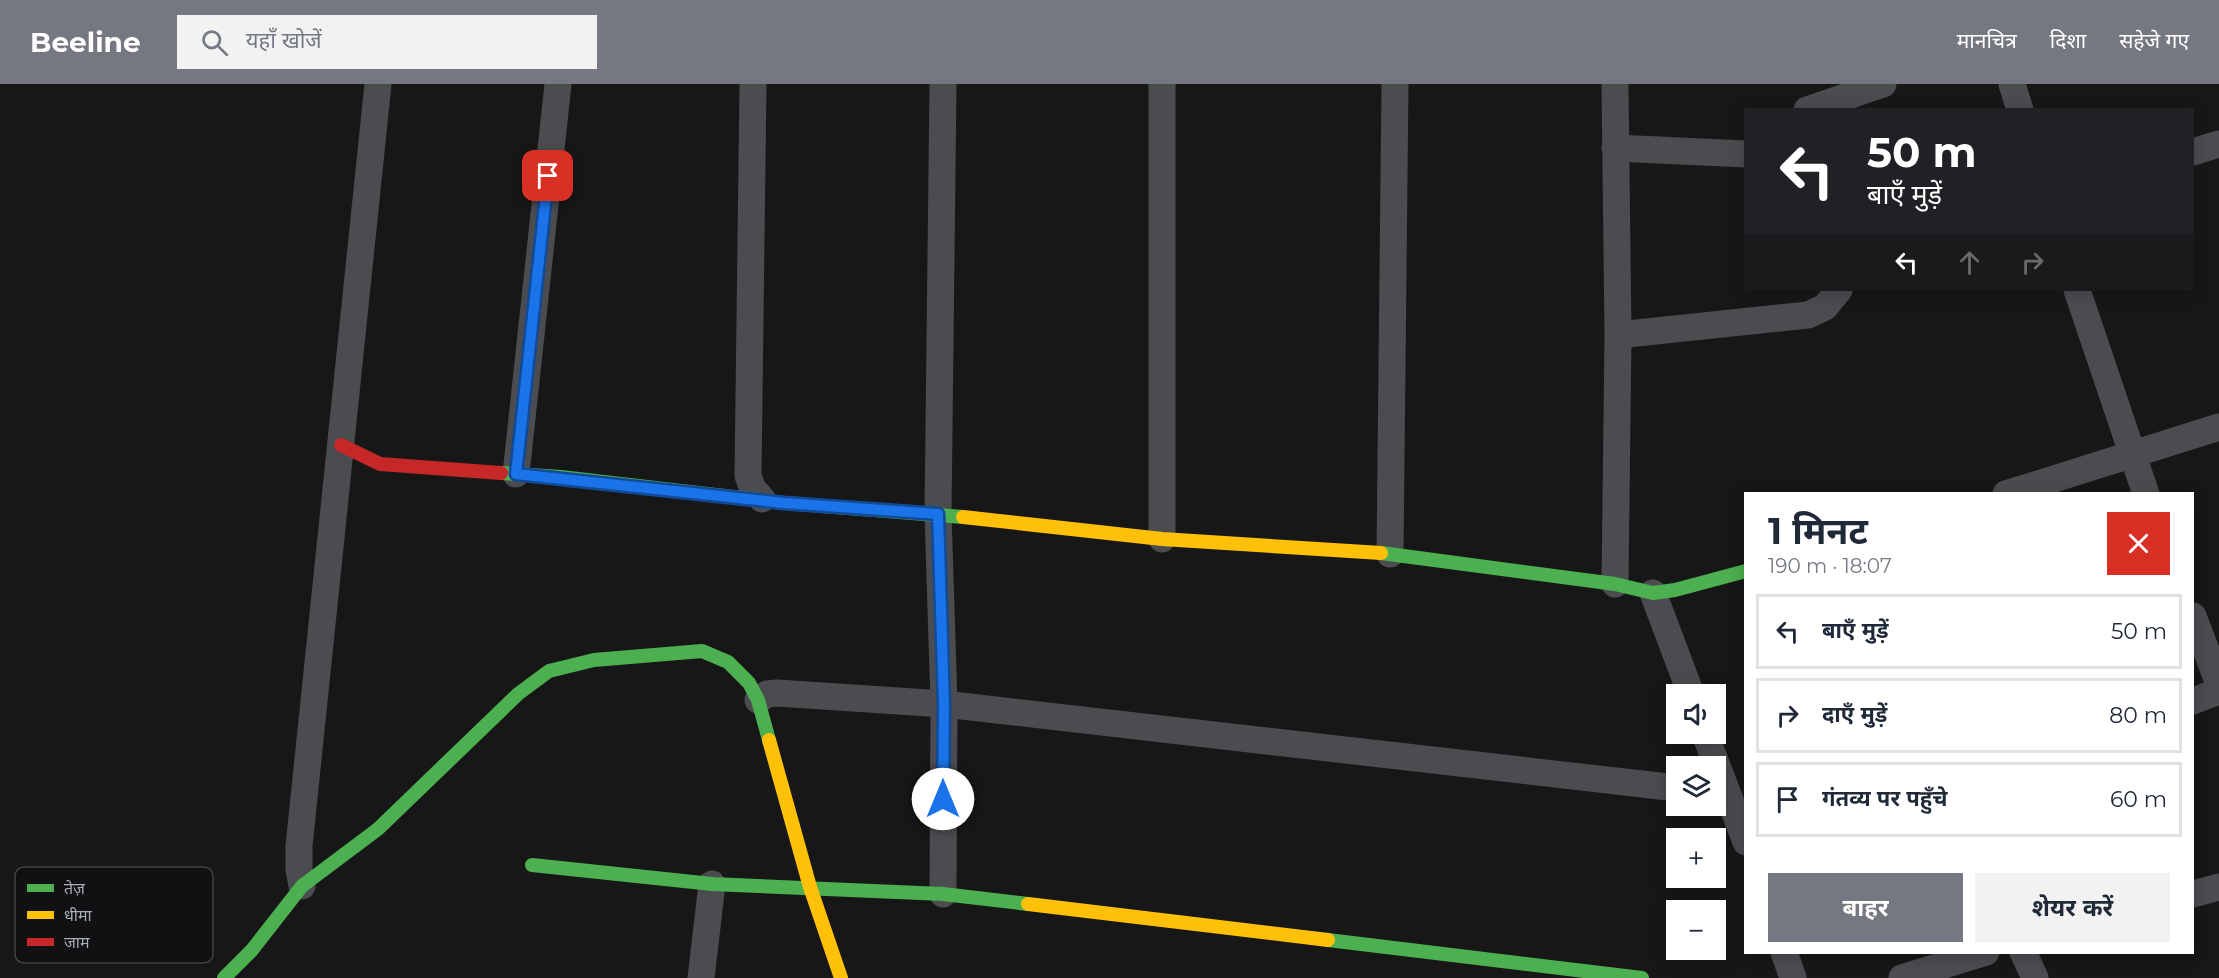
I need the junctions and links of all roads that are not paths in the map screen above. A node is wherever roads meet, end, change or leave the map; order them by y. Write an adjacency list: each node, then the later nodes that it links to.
1 (378, 84): 20 (street)
2 (558, 84): 22 (street)
3 (753, 84): 25 (street)
4 (943, 84): 26 (street)
5 (1162, 84): 27 (street)
6 (1395, 84): 28 (street)
7 (1615, 84): 13 (street)
8 (1884, 84): 10 (street)
9 (2012, 84): 11 (street)
10 (1813, 108)
11 (2019, 108)
12 (2219, 144): 14 (street)
13 (1615, 148): 15 (street); 18 (street)
14 (2194, 152)
15 (1744, 154)
16 (1838, 291): 18 (street)
17 (2077, 291): 21 (street)
18 (1618, 335): 30 (street)
19 (2219, 427): 21 (street)
20 (341, 445): 22 (street); 45 (street)
21 (2131, 455): 23 (street); 24 (street)
22 (516, 474): 25 (street)
23 (2012, 492)
24 (2145, 492)
25 (762, 499): 26 (street)
26 (938, 514): 27 (street); 38 (street)
27 (1162, 539): 28 (street)
28 (1390, 554): 30 (street)
29 (1744, 572): 31 (street)
30 (1615, 584): 31 (street)
31 (1653, 593): 33 (street)
32 (2194, 619): 34 (street)
33 (1687, 684)
34 (2219, 684)
35 (2219, 691): 37 (street)
36 (758, 700): 38 (street); 45 (street); 46 (street)
37 (2194, 701)
38 (944, 705): 40 (street); 48 (street)
39 (1709, 744): 41 (street)
40 (1666, 787)
41 (1730, 793): 42 (street)
42 (1744, 836)
43 (532, 865): 44 (street)
44 (712, 884): 46 (street); 54 (street)
45 (302, 886): 53 (street)
46 (810, 887): 48 (street); 55 (street)
47 (2219, 887): 49 (street)
48 (943, 894): 56 (street)
49 (2194, 894)
50 (1785, 954): 57 (street)
51 (1980, 954): 58 (street)
52 (2023, 954): 59 (street)
53 (224, 978)
54 (701, 978)
55 (841, 978)
56 (1642, 978)
57 (1793, 978)
58 (1902, 978)
59 (2035, 978)

